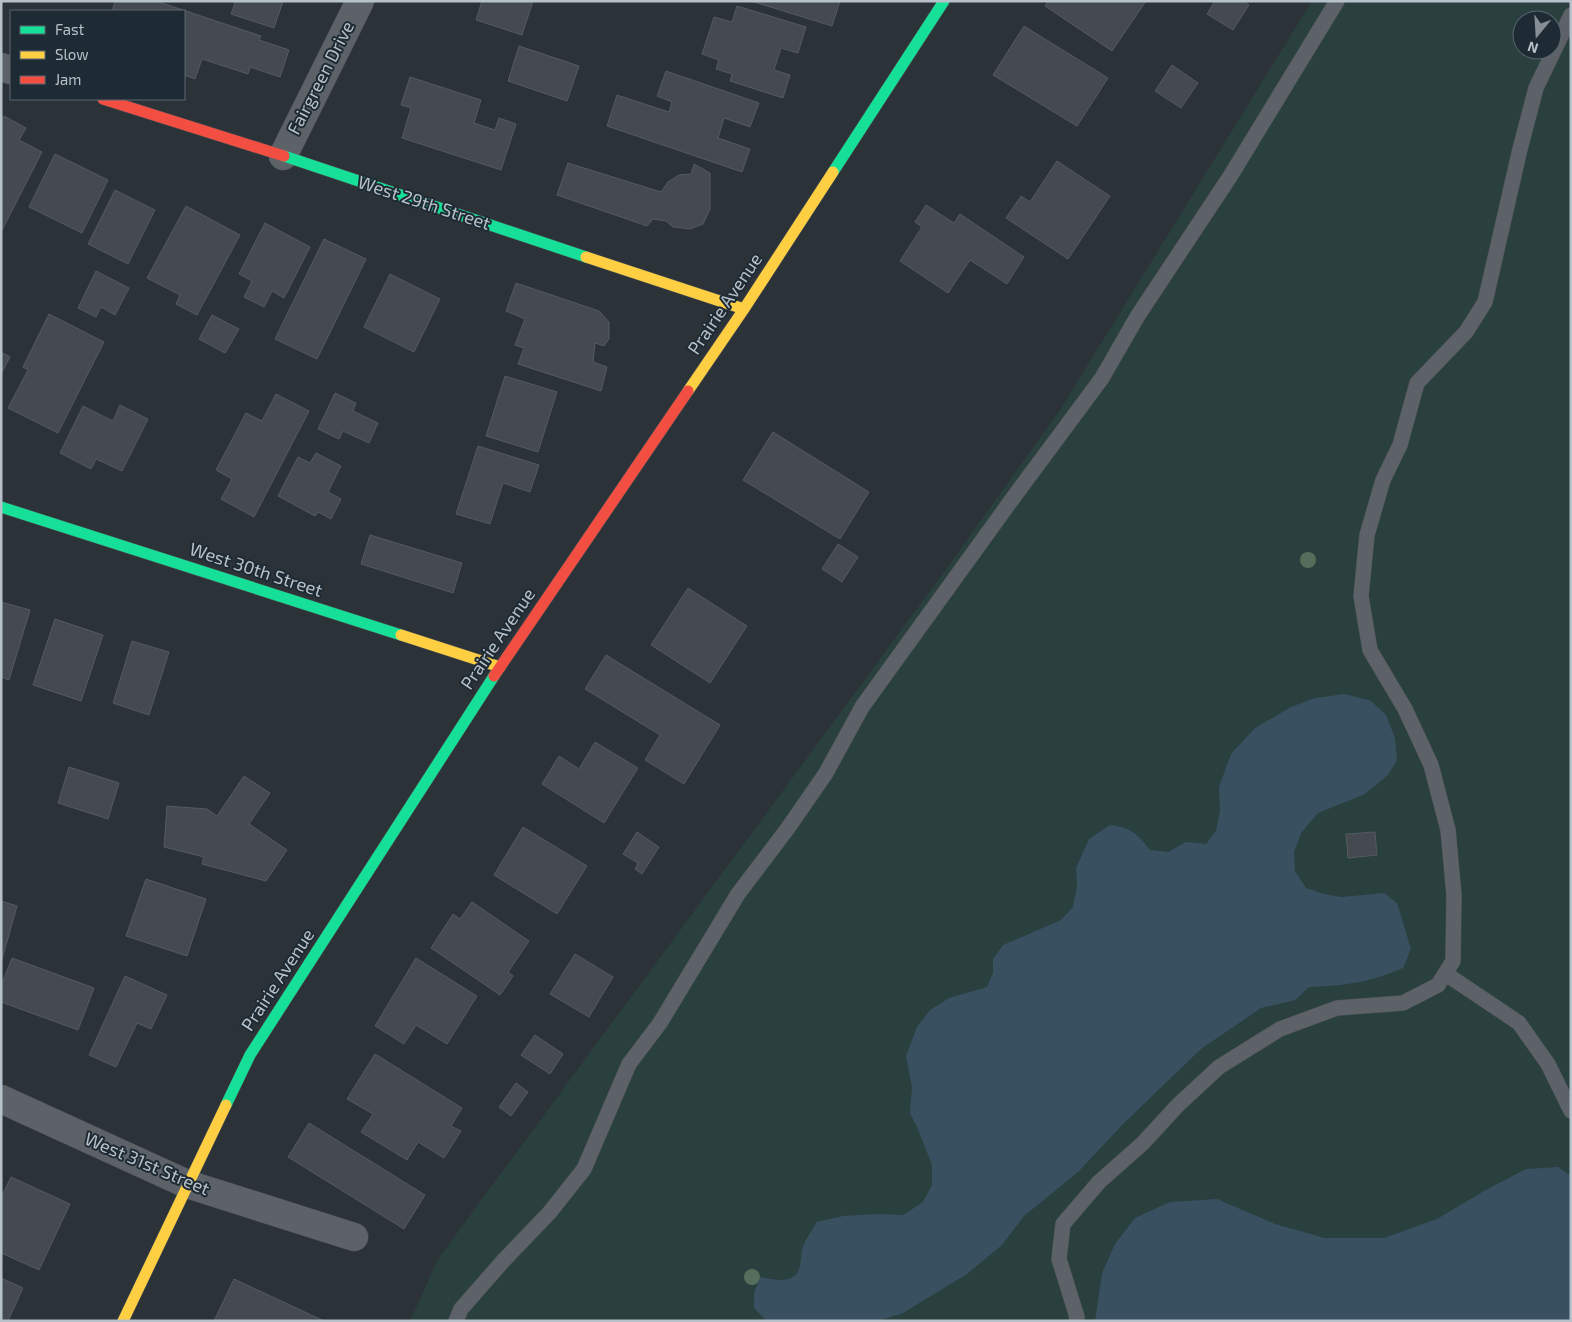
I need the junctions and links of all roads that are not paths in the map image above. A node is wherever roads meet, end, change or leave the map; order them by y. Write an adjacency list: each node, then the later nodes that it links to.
1 (360, 1): 6 (street, Fairgreen Drive)
2 (944, 1): 7 (street, Prairie Avenue)
3 (1337, 1): 16 (lane)
4 (1571, 15): 10 (lane)
5 (106, 100): 6 (street, West 29th Street)
6 (283, 156): 7 (street, West 29th Street)
7 (744, 309): 9 (street, Prairie Avenue)
8 (1, 507): 9 (street, West 30th Street)
9 (500, 667): 13 (street, Prairie Avenue)
10 (1446, 974): 12 (lane); 17 (lane)
11 (1, 1099): 13 (street, West 31st Street)
12 (1571, 1110)
13 (187, 1184): 14 (street, West 31st Street); 15 (street, Prairie Avenue)
14 (354, 1237)
15 (123, 1321)
16 (456, 1321)
17 (1076, 1321)

